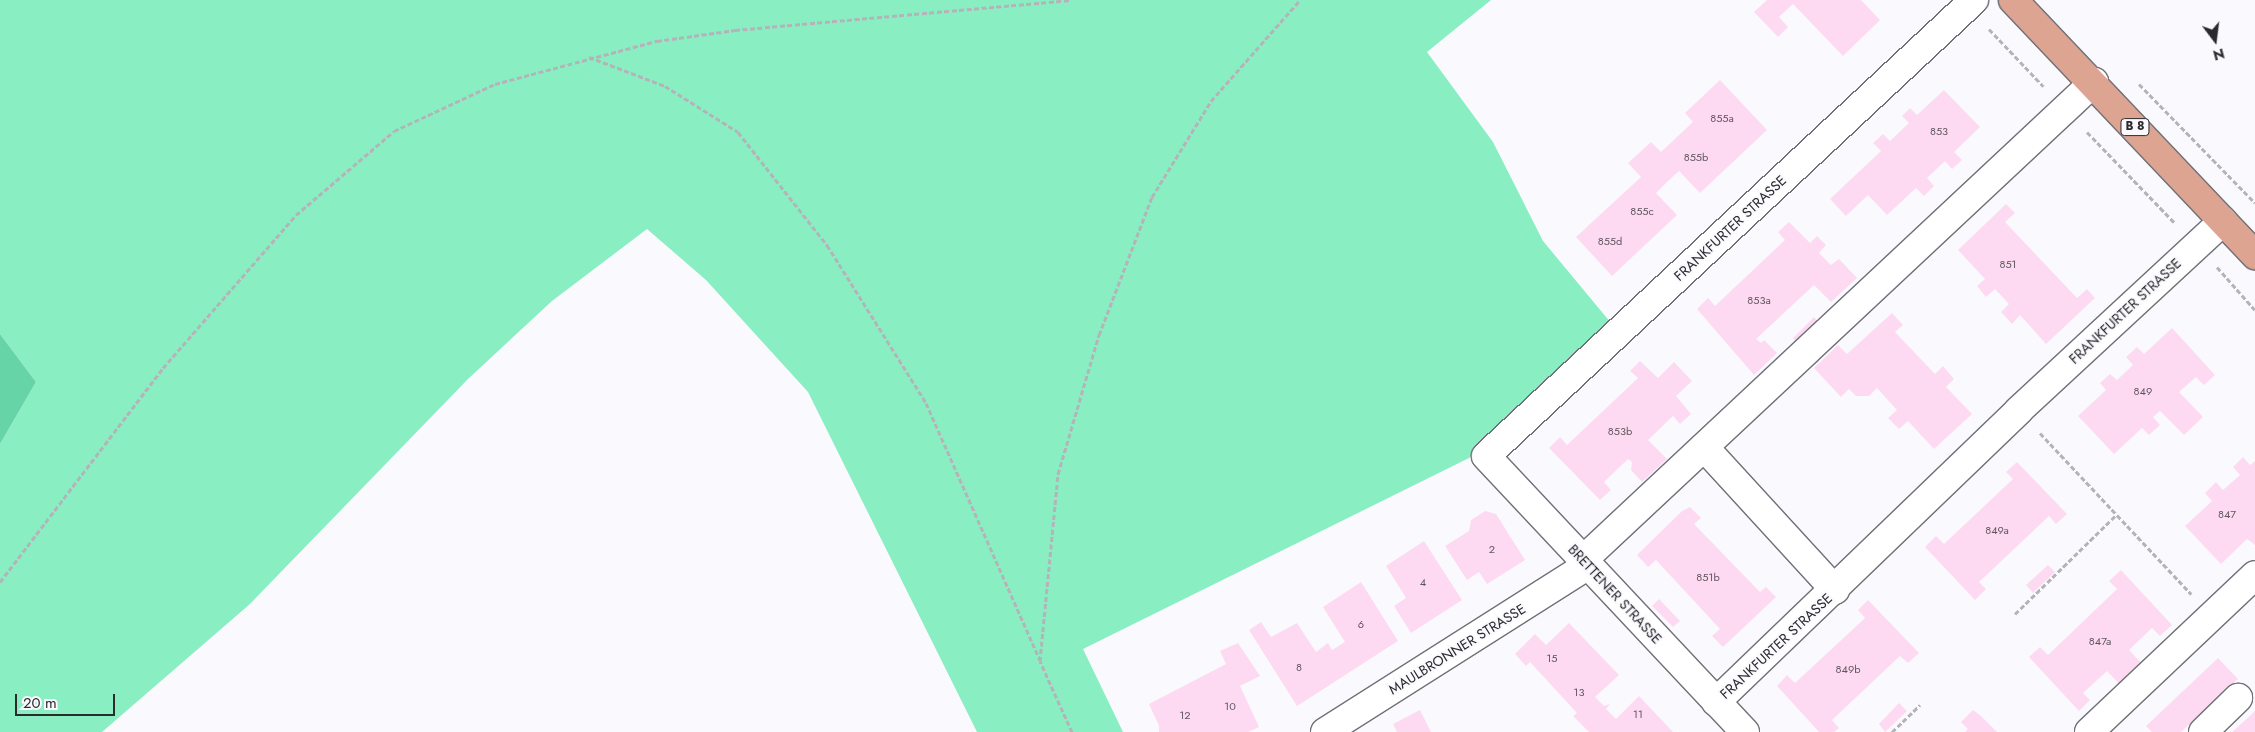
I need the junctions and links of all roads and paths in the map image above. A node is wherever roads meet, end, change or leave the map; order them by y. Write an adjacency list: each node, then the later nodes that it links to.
1 (1071, 0): 5 (path)
2 (1300, 0): 24 (path)
3 (2013, 0): 7 (main road, B 8)
4 (1971, 3): 8 (path); 16 (street, FRANKFURTER STRASSE)
5 (588, 57): 20 (path); 24 (path)
6 (2133, 77): 9 (path)
7 (2094, 82): 8 (street); 10 (main road, B 8)
8 (2065, 109): 11 (path); 15 (street)
9 (2255, 203)
10 (2222, 221): 11 (street, FRANKFURTER STRASSE); 12 (main road, B 8)
11 (2196, 244): 13 (path); 14 (street, FRANKFURTER STRASSE)
12 (2255, 255)
13 (2255, 310)
14 (2020, 410): 17 (path); 21 (street, FRANKFURTER STRASSE)
15 (1704, 447): 18 (street); 21 (street, FRANKFURTER STRASSE)
16 (1486, 456): 18 (street, BRETTENER STRASSE)
17 (2115, 516): 22 (path); 23 (path)
18 (1586, 563): 26 (street, BRETTENER STRASSE); 29 (street, MAULBRONNER STRASSE)
19 (2255, 575): 23 (street)
20 (0, 582)
21 (1835, 590): 26 (street, FRANKFURTER STRASSE)
22 (2015, 614)
23 (2211, 614): 32 (street)
24 (1040, 661): 28 (path)
25 (2238, 698): 33 (street)
26 (1716, 702): 30 (street, BRETTENER STRASSE)
27 (1920, 705): 31 (path)
28 (1072, 732)
29 (1325, 732)
30 (1745, 732)
31 (1892, 732)
32 (2089, 732)
33 (2203, 732)

